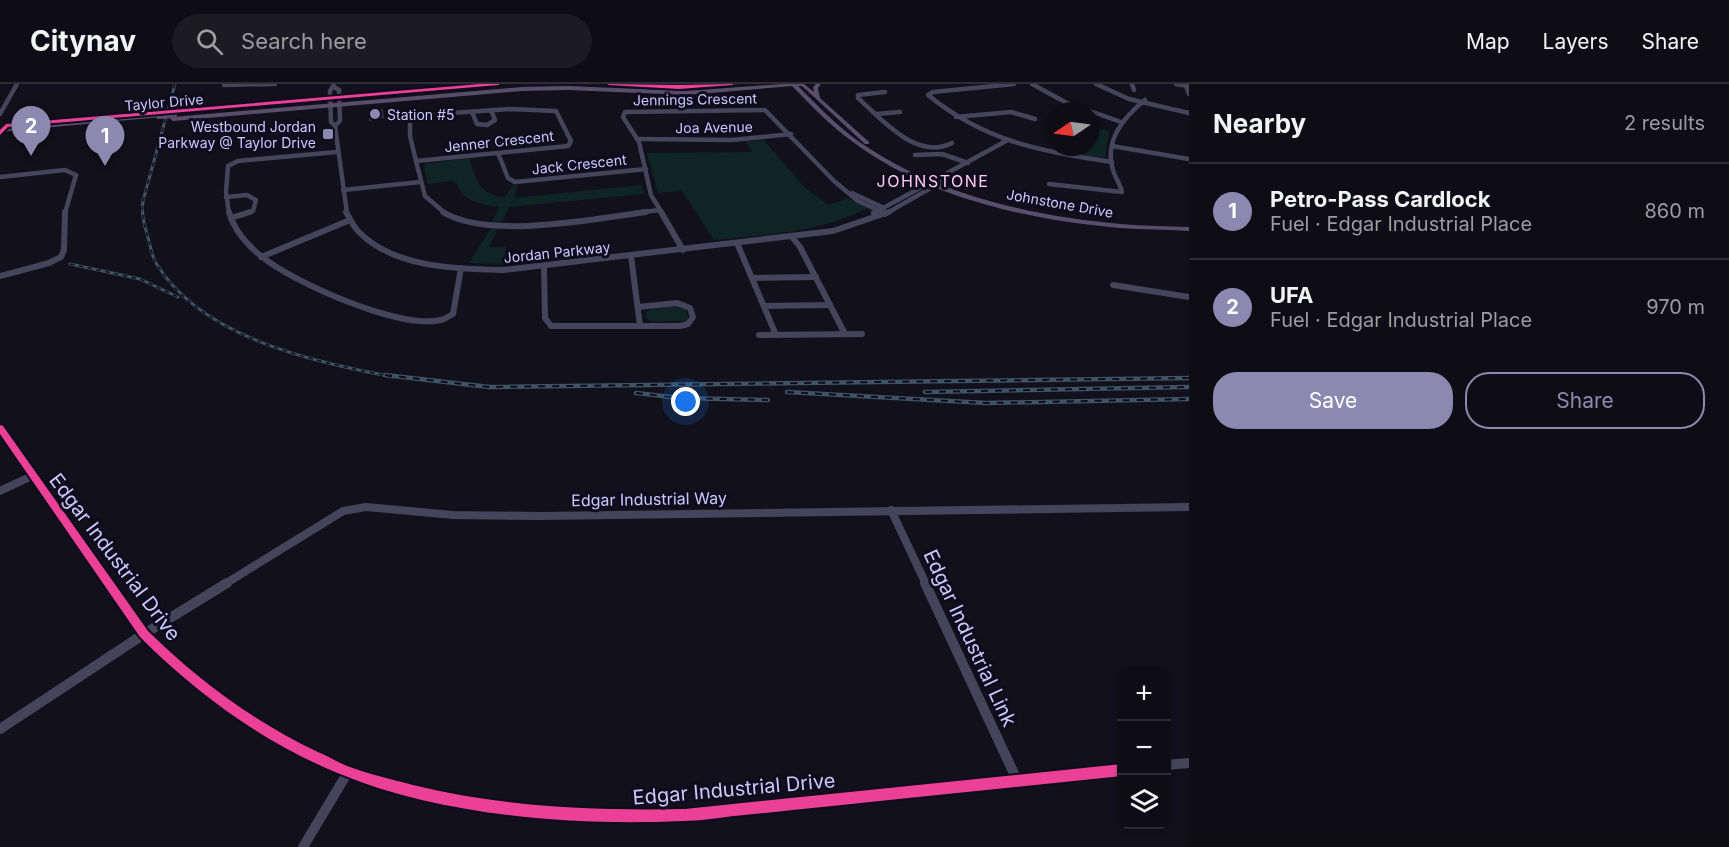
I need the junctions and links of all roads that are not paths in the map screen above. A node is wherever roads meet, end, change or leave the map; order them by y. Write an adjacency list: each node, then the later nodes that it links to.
1 (17, 84): 30 (street)
2 (275, 84): 13 (street)
3 (763, 84): 22 (main road, Taylor Drive)
4 (793, 84): 5 (main road, Taylor Drive); 16 (main road, Taylor Drive); 20 (main road, Johnstone Drive)
5 (802, 84): 24 (main road, Johnstone Drive)
6 (819, 84): 24 (main road)
7 (1014, 84): 32 (street)
8 (1032, 84): 34 (street)
9 (1096, 84): 21 (street)
10 (1105, 84): 21 (street)
11 (1132, 84): 17 (street)
12 (1178, 84): 15 (street)
13 (224, 86)
14 (334, 86): 22 (street); 23 (street)
15 (1188, 86): 19 (street)
16 (753, 88): 20 (main road); 22 (main road, Taylor Drive)
17 (1134, 90)
18 (885, 92): 31 (street)
19 (1189, 94)
20 (806, 96): 55 (main road, Johnstone Drive)
21 (1143, 101): 29 (street); 34 (street)
22 (339, 102): 23 (main road, Taylor Drive); 35 (street)
23 (330, 103): 35 (street); 36 (main road, Taylor Drive, bridge)
24 (823, 104): 55 (main road, Johnstone Drive)
25 (1189, 107): 29 (street)
26 (491, 110): 27 (street, Jenner Crescent); 27 (street); 45 (street, Jenner Crescent)
27 (472, 112): 48 (street, Jenner Crescent)
28 (900, 112): 31 (street)
29 (1186, 112)
30 (0, 114)
31 (876, 114): 42 (street)
32 (956, 117): 33 (street); 39 (street)
33 (1035, 119)
34 (1121, 122): 41 (street)
35 (335, 126): 44 (street)
36 (0, 132)
37 (791, 134): 38 (street, Joa Avenue); 38 (street, Jennings Crescent); 59 (street, Jennings Crescent)
38 (638, 139): 51 (street, Jennings Crescent)
39 (1006, 141): 49 (street); 50 (street)
40 (952, 143): 43 (street)
41 (1112, 146): 47 (street); 49 (street)
42 (930, 150): 43 (street); 46 (street)
43 (940, 151): 50 (street)
44 (338, 152): 57 (street); 58 (street)
45 (498, 153): 48 (street, Jenner Crescent); 51 (street, Jack Crescent)
46 (915, 155)
47 (1189, 159)
48 (416, 161): 54 (street, Jenner Crescent)
49 (1112, 162): 56 (street)
50 (968, 163): 52 (street)
51 (646, 169): 60 (street, Jennings Crescent)
52 (948, 174): 55 (street); 55 (street)
53 (0, 177): 73 (street)
54 (420, 180): 57 (street); 60 (street, Jenner Crescent)
55 (936, 181): 59 (street); 61 (street, Jordan Parkway); 65 (main road, Johnstone Drive)
56 (1048, 184)
57 (343, 188): 64 (street)
58 (226, 197): 63 (street); 63 (street)
59 (879, 209): 61 (street, Jennings Crescent); 62 (street)
60 (660, 210): 68 (street, Jennings Crescent)
61 (888, 213): 62 (street, Jordan Parkway)
62 (873, 217): 66 (street, Jordan Parkway)
63 (231, 218): 70 (street)
64 (350, 220): 70 (street); 72 (street, Jordan Parkway)
65 (1189, 229)
66 (792, 237): 67 (street, Jordan Parkway); 74 (street)
67 (737, 243): 68 (street, Jordan Parkway); 75 (street)
68 (682, 250): 69 (street, Jordan Parkway)
69 (632, 256): 71 (street, Jordan Parkway); 80 (street)
70 (261, 257): 72 (street)
71 (544, 267): 72 (street, Jordan Parkway); 81 (street)
72 (461, 268)
73 (0, 276)
74 (816, 277): 75 (street); 78 (street)
75 (753, 278): 79 (street)
76 (1113, 285): 77 (street)
77 (1189, 297)
78 (830, 305): 79 (street); 82 (street)
79 (764, 306): 85 (street)
80 (638, 307): 81 (street); 81 (street)
81 (640, 326)
82 (845, 334): 83 (street); 85 (street)
83 (862, 334)
84 (759, 335): 85 (street)
85 (776, 335)
86 (0, 428): 87 (street, Edgar Industrial Drive)
87 (32, 476): 88 (street); 91 (street, Edgar Industrial Drive)
88 (0, 491)
89 (1189, 507): 90 (street, Edgar Industrial Way)
90 (891, 510): 91 (street, Edgar Industrial Way); 97 (street, Edgar Industrial Link)
91 (144, 634): 92 (street, Edgar Industrial Way); 96 (street, Edgar Industrial Drive)
92 (0, 729)
93 (1189, 763): 94 (street)
94 (1171, 765)
95 (1117, 770): 97 (street, Edgar Industrial Drive)
96 (348, 772): 97 (street, Edgar Industrial Drive); 98 (street)
97 (1017, 780)
98 (303, 847)

